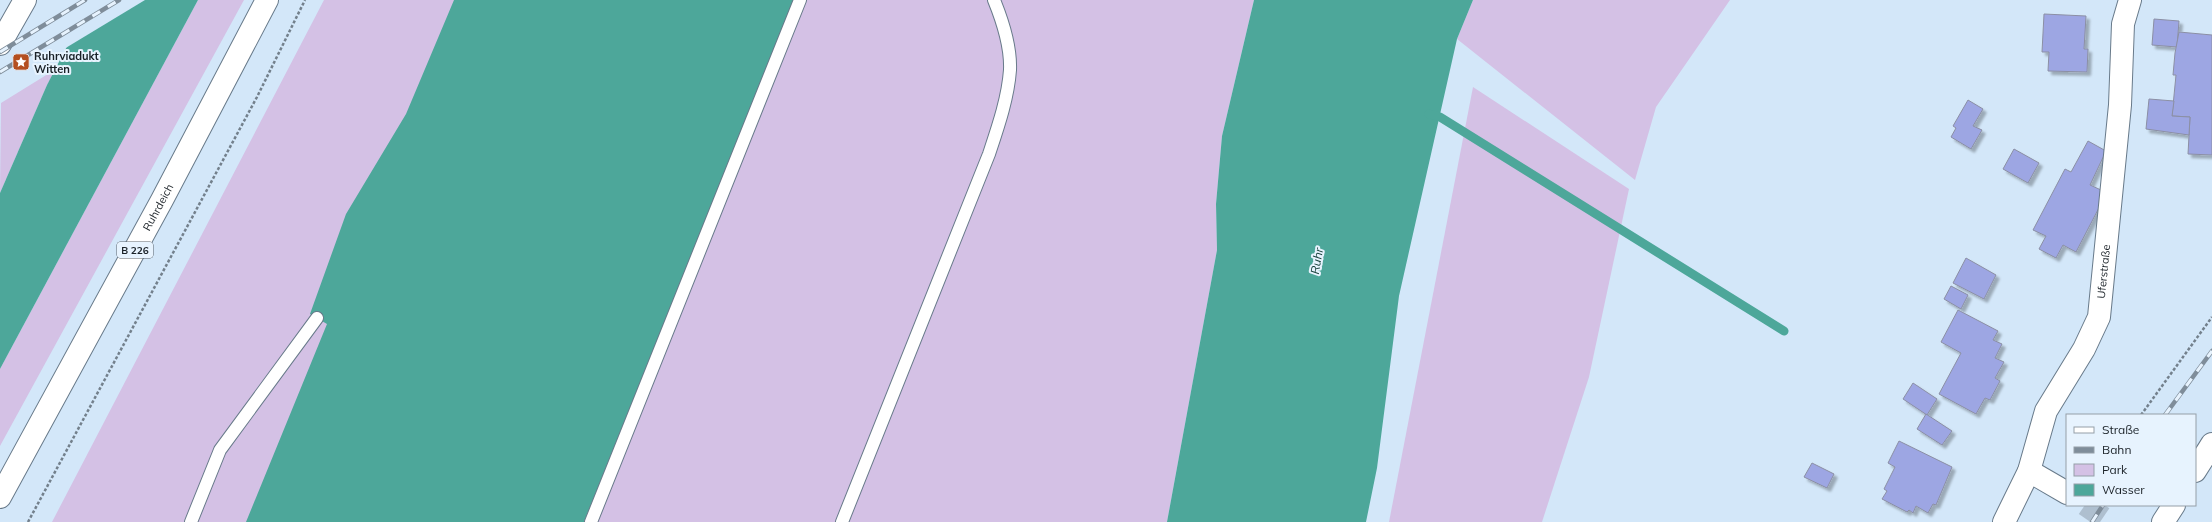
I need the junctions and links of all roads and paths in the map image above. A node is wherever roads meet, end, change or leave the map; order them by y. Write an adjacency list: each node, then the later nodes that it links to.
1 (25, 0): 7 (street)
2 (267, 0): 15 (street, Ruhrdeich / B 226)
3 (305, 0): 17 (path)
4 (800, 0): 19 (lane)
5 (994, 0): 20 (lane)
6 (2130, 0): 13 (street, Uferstraße)
7 (0, 44)
8 (2212, 317): 10 (path)
9 (317, 318): 18 (lane)
10 (2142, 414)
11 (2212, 444): 12 (street)
12 (2196, 469)
13 (2029, 471): 14 (street); 21 (street, Uferstraße)
14 (2066, 492)
15 (0, 497)
16 (2173, 506): 22 (street)
17 (28, 522)
18 (191, 522)
19 (591, 522)
20 (842, 522)
21 (2004, 522)
22 (2164, 522)

